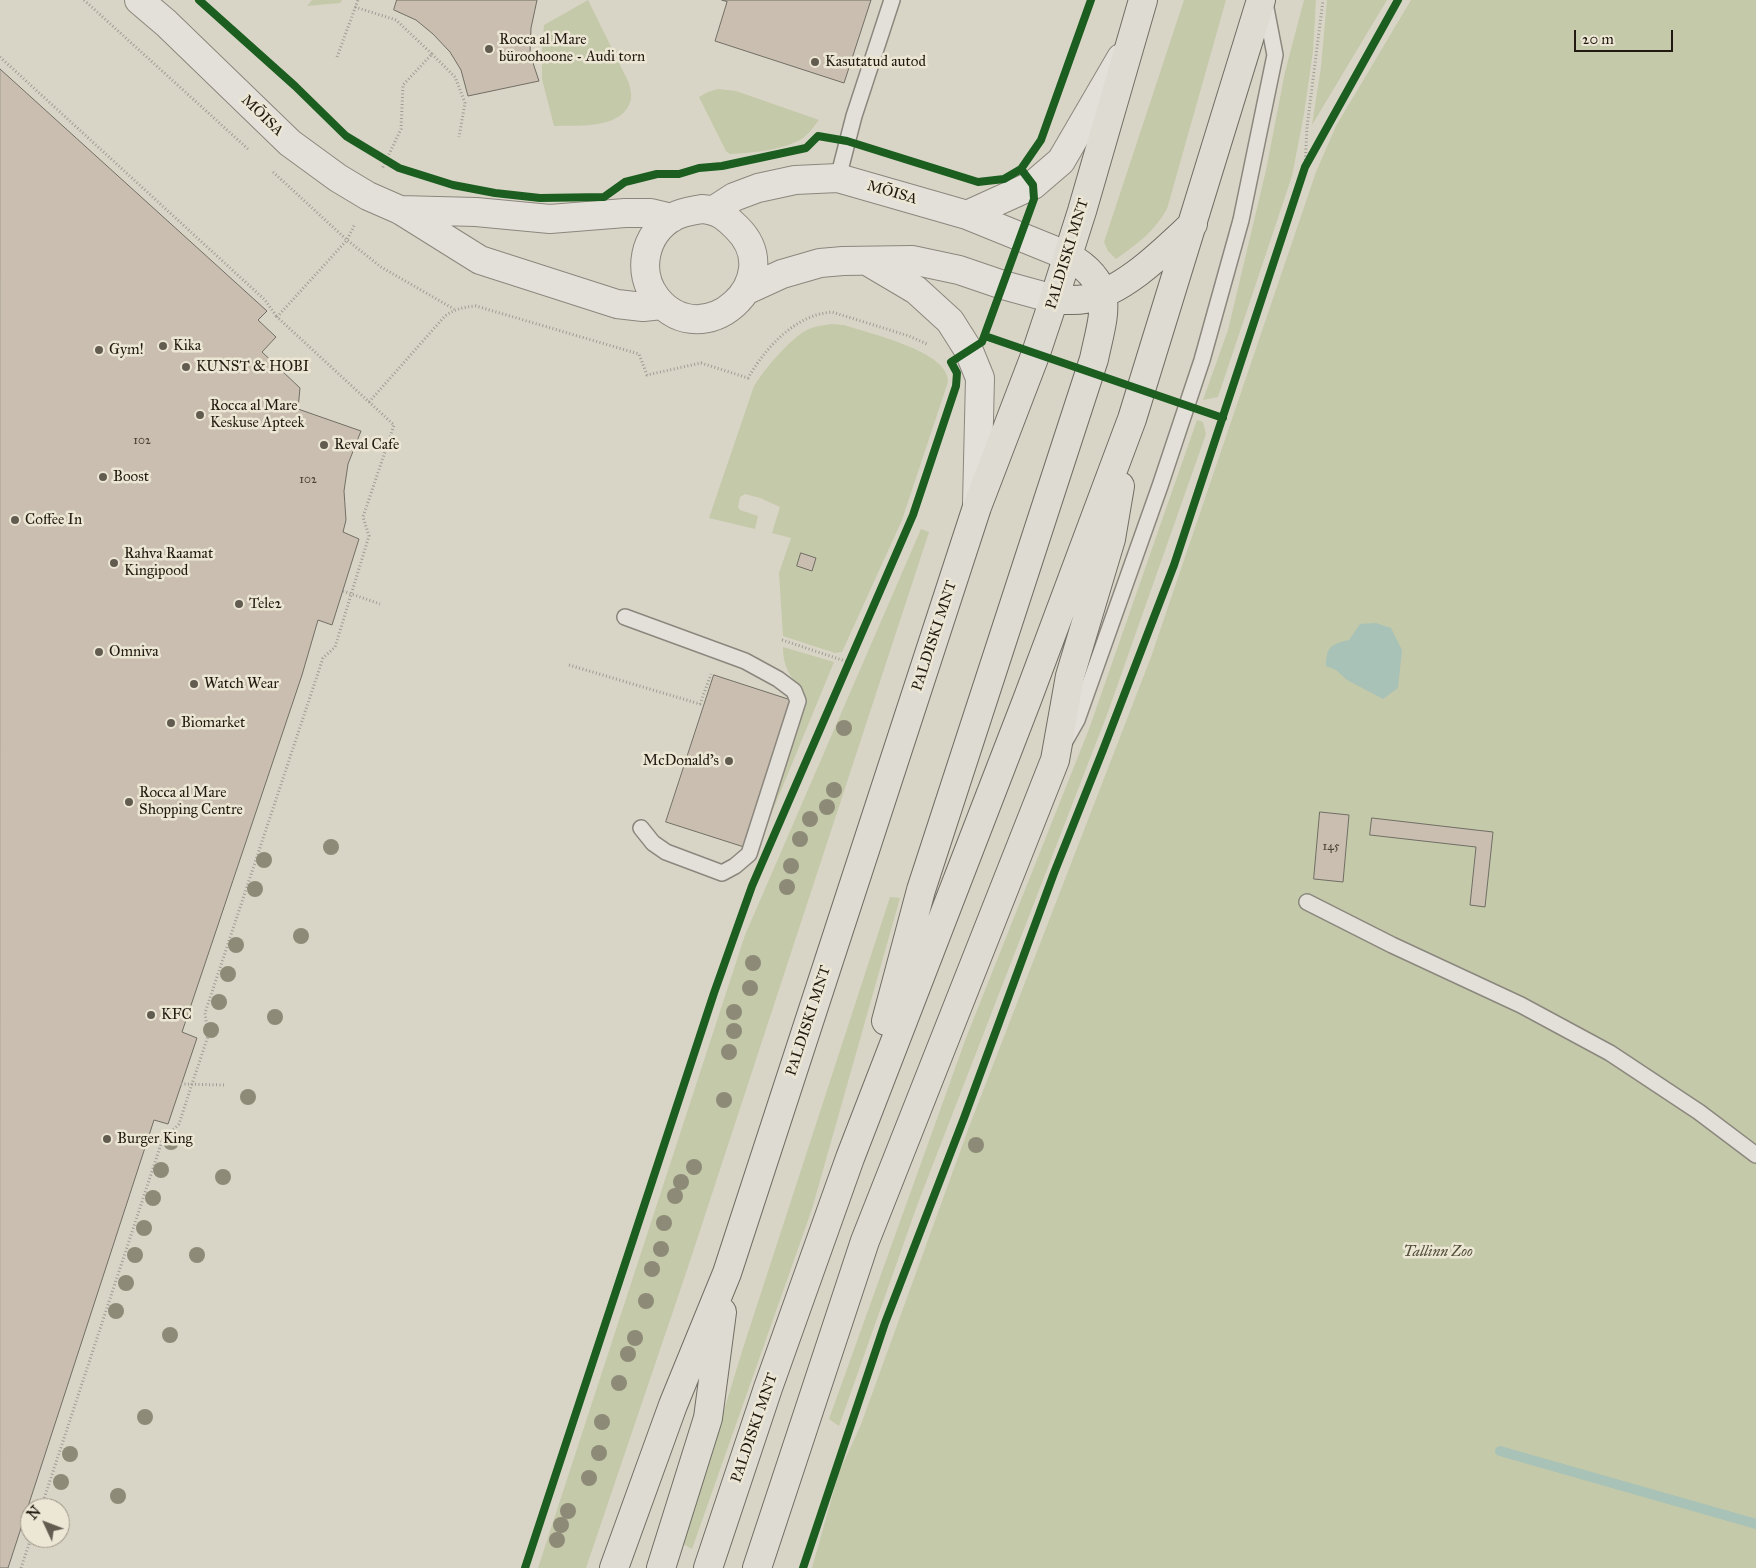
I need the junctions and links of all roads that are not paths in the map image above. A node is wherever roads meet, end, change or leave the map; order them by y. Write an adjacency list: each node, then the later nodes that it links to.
1 (139, 0): 7 (street, MÕISA)
2 (892, 0): 6 (lane)
3 (1143, 0): 5 (main road, PALDISKI MNT)
4 (1263, 0): 11 (main road, PALDISKI MNT); 21 (lane, PALDISKI MNT)
5 (1130, 44): 9 (street); 12 (main road, PALDISKI MNT)
6 (838, 178): 8 (street, MÕISA); 9 (street, MÕISA)
7 (400, 210): 10 (street, MÕISA); 17 (street, MÕISA)
8 (714, 210): 10 (street); 14 (street)
9 (967, 215): 12 (street, MÕISA)
10 (672, 218): 17 (street)
11 (1194, 223): 15 (main road); 18 (main road, PALDISKI MNT)
12 (1068, 256): 15 (main road); 16 (main road, PALDISKI MNT)
13 (866, 260): 14 (street); 16 (street); 19 (street)
14 (747, 290): 17 (street)
15 (1104, 293): 16 (main road); 25 (main road)
16 (1054, 299): 19 (main road, PALDISKI MNT)
17 (662, 305)
18 (1132, 420): 21 (main road, PALDISKI MNT); 25 (main road, PALDISKI MNT)
19 (977, 507): 26 (main road, PALDISKI MNT)
20 (625, 617): 22 (lane)
21 (1055, 760): 30 (main road, PALDISKI MNT)
22 (641, 828)
23 (1307, 902): 24 (lane)
24 (1756, 1155)
25 (850, 1158): 29 (main road, PALDISKI MNT)
26 (727, 1273): 27 (main road, PALDISKI MNT); 28 (main road, PALDISKI MNT)
27 (614, 1568)
28 (661, 1568)
29 (708, 1568)
30 (757, 1568)

